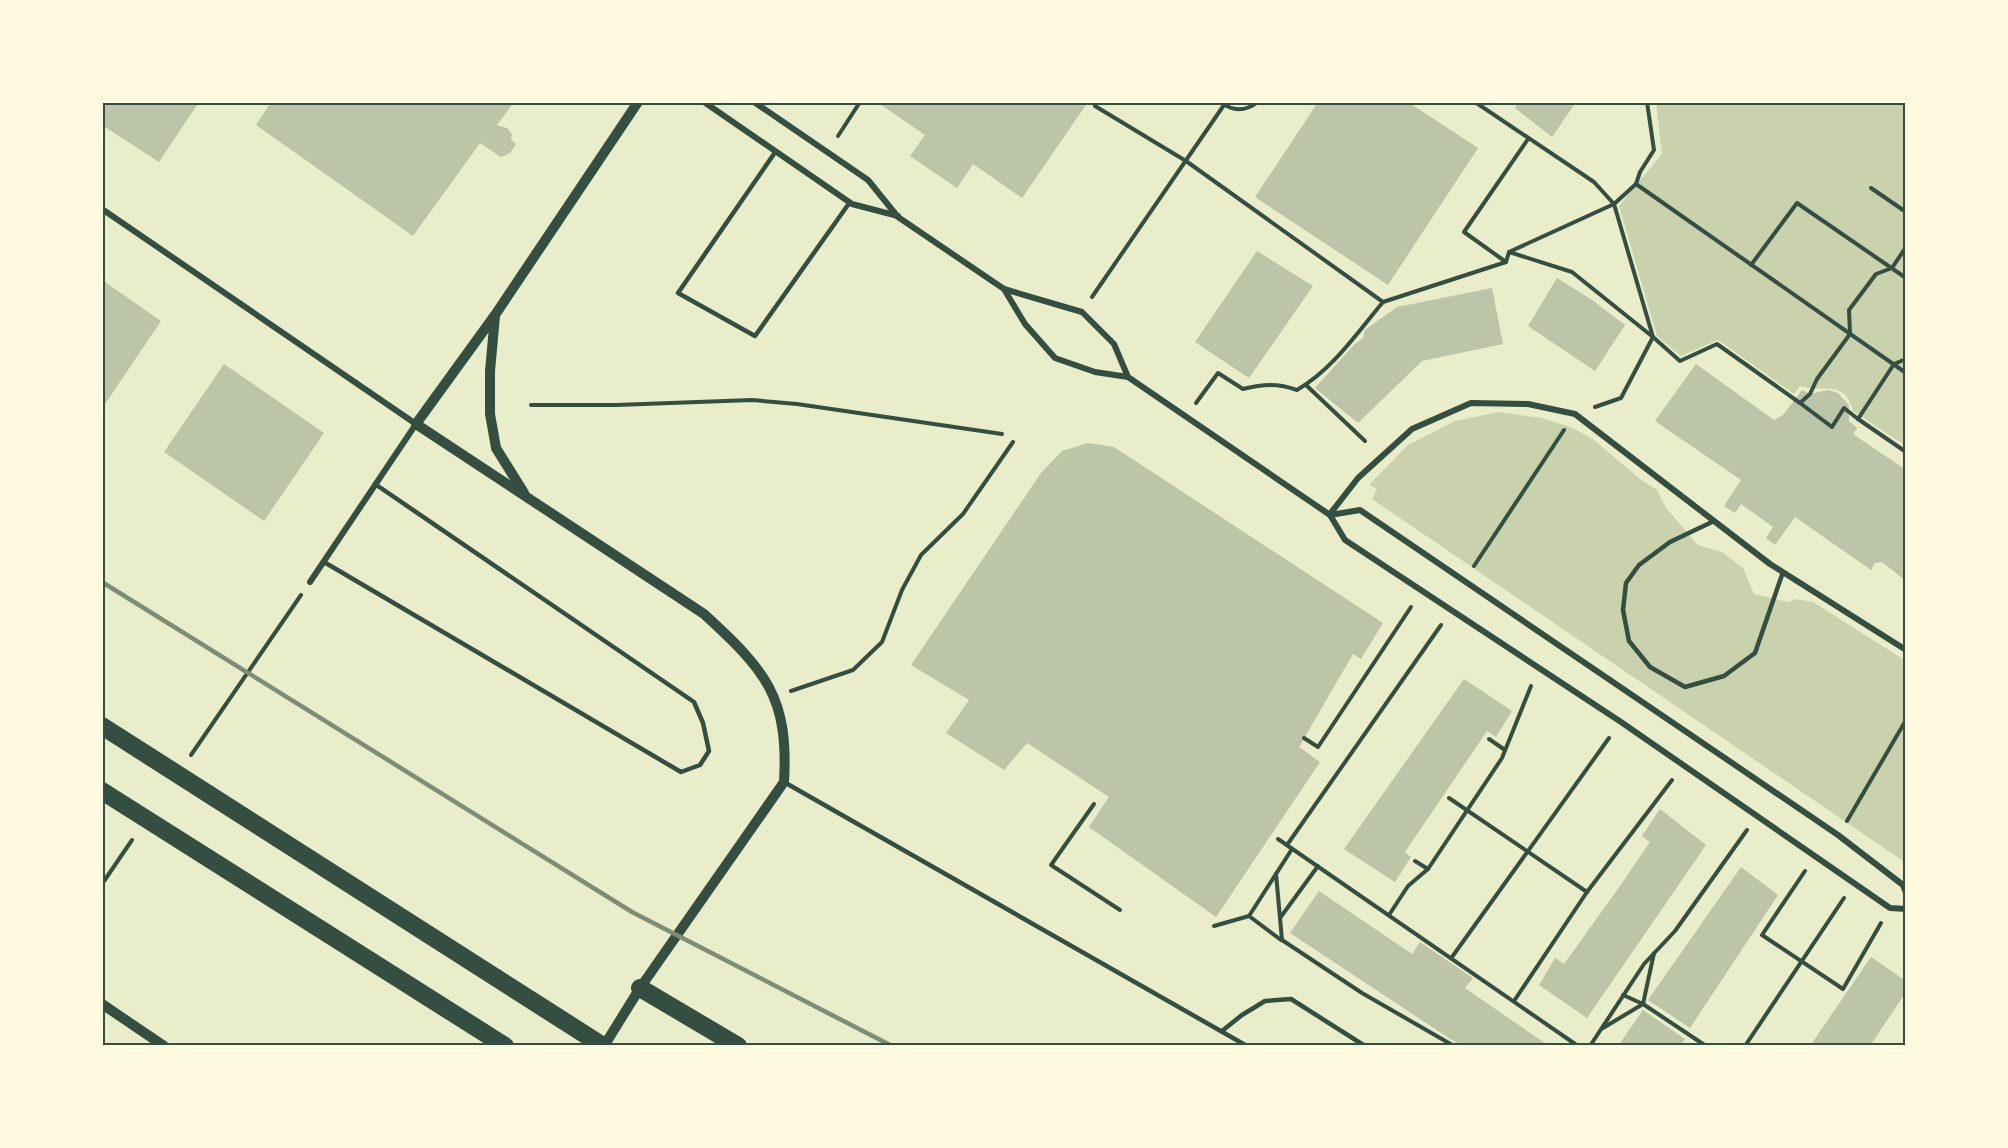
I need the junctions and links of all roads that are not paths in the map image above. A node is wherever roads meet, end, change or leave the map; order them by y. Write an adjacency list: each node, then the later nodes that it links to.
1 (638, 102): 9 (street)
2 (704, 102): 4 (street)
3 (754, 102): 7 (street)
4 (776, 151): 5 (street); 5 (lane)
5 (850, 202): 7 (street)
6 (102, 209): 11 (street)
7 (898, 217): 8 (street)
8 (1004, 289): 10 (street); 10 (street)
9 (495, 315): 11 (street); 13 (street)
10 (1128, 377): 14 (street)
11 (416, 424): 12 (street); 13 (street)
12 (375, 484): 16 (street); 16 (lane)
13 (527, 498): 21 (street)
14 (1330, 515): 15 (street); 23 (street); 24 (street)
15 (1714, 521): 17 (street); 17 (lane)
16 (324, 562): 18 (street)
17 (1783, 572): 19 (street)
18 (310, 582)
19 (1906, 650)
20 (102, 726): 30 (highway)
21 (784, 782): 25 (street); 27 (lane)
22 (102, 790): 29 (highway)
23 (1906, 893)
24 (1906, 909)
25 (640, 988): 30 (street); 31 (highway)
26 (102, 1004): 28 (street)
27 (1222, 1031): 32 (lane); 33 (lane)
28 (164, 1046)
29 (505, 1046)
30 (603, 1046)
31 (738, 1046)
32 (1247, 1046)
33 (1365, 1046)

